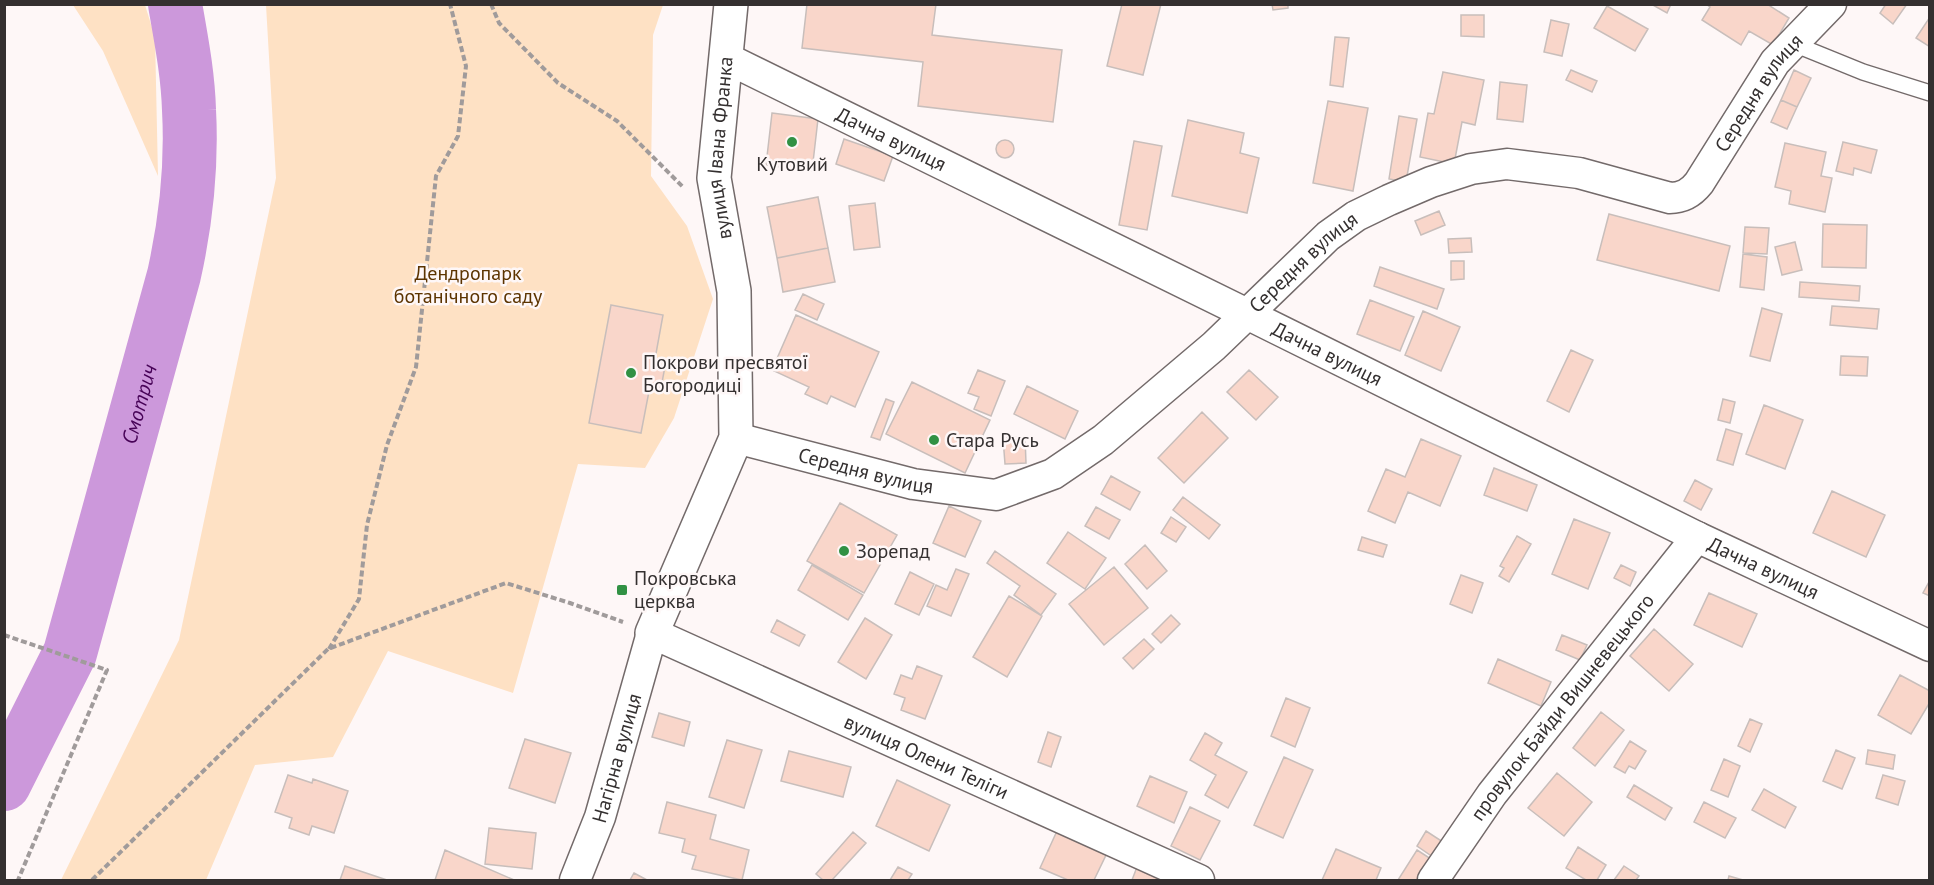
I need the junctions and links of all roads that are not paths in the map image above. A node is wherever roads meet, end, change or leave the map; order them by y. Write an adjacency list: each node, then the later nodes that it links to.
1 (731, 4): 4 (street, вулиця Івана Франка)
2 (1823, 7): 3 (street, Середня вулиця)
3 (1794, 44): 5 (lane); 6 (street, Середня вулиця)
4 (726, 58): 6 (street, Дачна вулиця); 7 (street, вулиця Івана Франка)
5 (1929, 93)
6 (1248, 314): 7 (street, Середня вулиця); 8 (street, Дачна вулиця)
7 (736, 438): 9 (street, вулиця Івана Франка)
8 (1697, 537): 10 (street, Дачна вулиця); 13 (street, провулок Байди Вишневецького)
9 (652, 633): 11 (street, Нагірна вулиця); 12 (street, вулиця Олени Теліги)
10 (1929, 646)
11 (575, 880)
12 (1199, 880)
13 (1433, 880)

